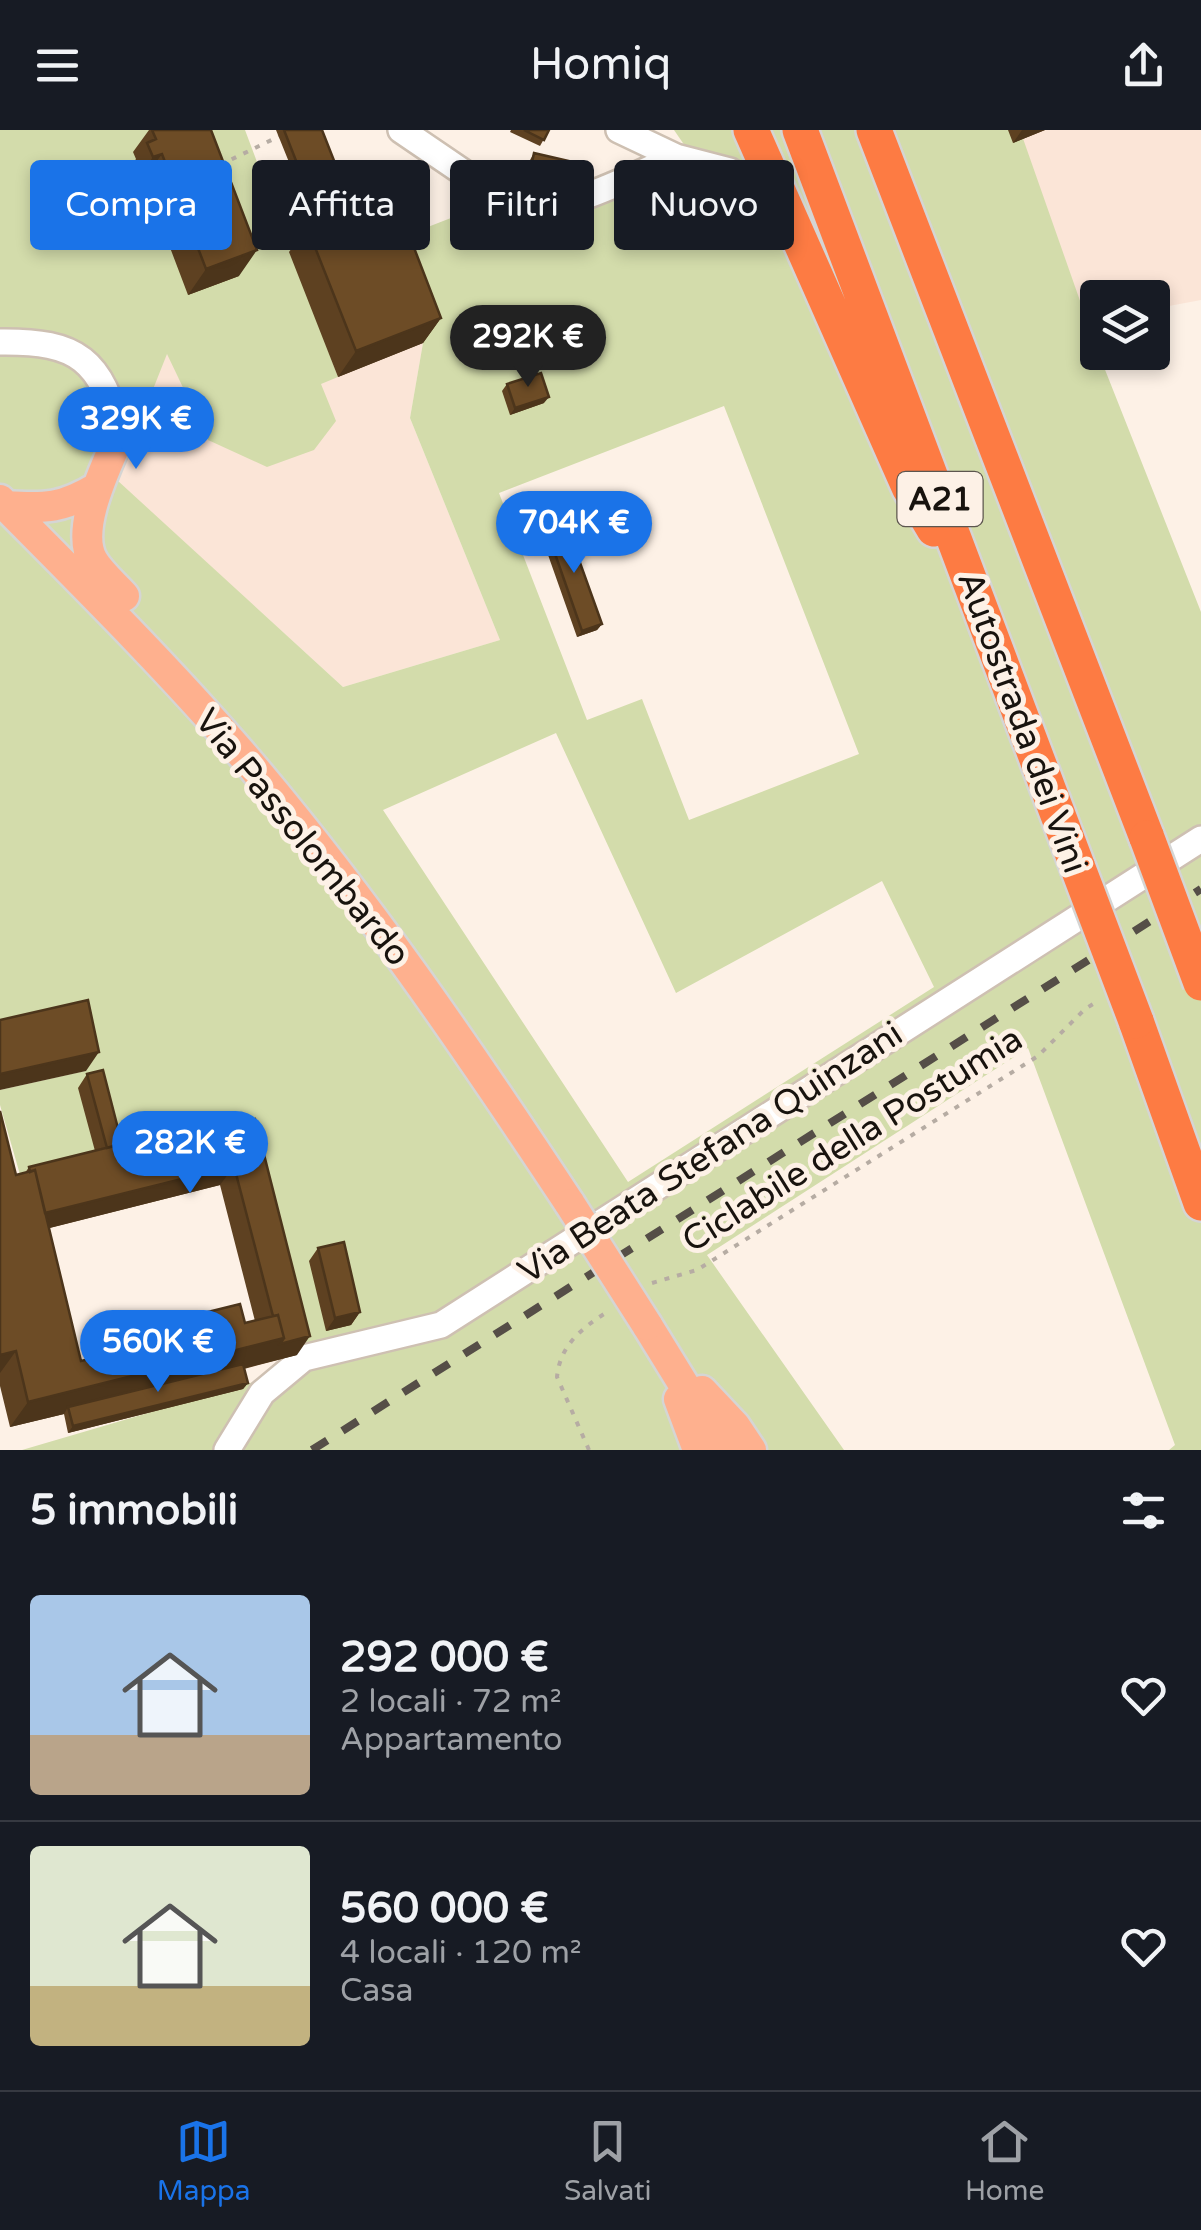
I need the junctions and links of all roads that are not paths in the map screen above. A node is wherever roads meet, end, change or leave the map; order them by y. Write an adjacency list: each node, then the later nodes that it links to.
1 (402, 130): 8 (lane)
2 (619, 130): 8 (lane)
3 (650, 130): 8 (lane)
4 (751, 130): 10 (highway)
5 (800, 130): 17 (highway, Autostrada dei Vini / A21)
6 (874, 130): 11 (highway, Autostrada dei Vini / A21)
7 (886, 130): 11 (highway)
8 (676, 158): 9 (lane)
9 (684, 160)
10 (764, 160)
11 (902, 204): 20 (highway, Autostrada dei Vini / A21, bridge)
12 (794, 228): 17 (highway)
13 (0, 342): 14 (lane)
14 (120, 434): 15 (main road)
15 (98, 486): 16 (main road); 18 (main road)
16 (3, 503): 18 (main road, Via Passolombardo)
17 (980, 606): 21 (highway, Autostrada dei Vini / A21, bridge)
18 (241, 753): 22 (main road, Via Passolombardo, bridge)
19 (1201, 839): 23 (lane, Via Beata Stefana Quinzani)
20 (1201, 982)
21 (1201, 1203)
22 (674, 1371): 24 (main road); 25 (main road); 26 (main road)
23 (227, 1450)
24 (698, 1450)
25 (724, 1450)
26 (751, 1450)

